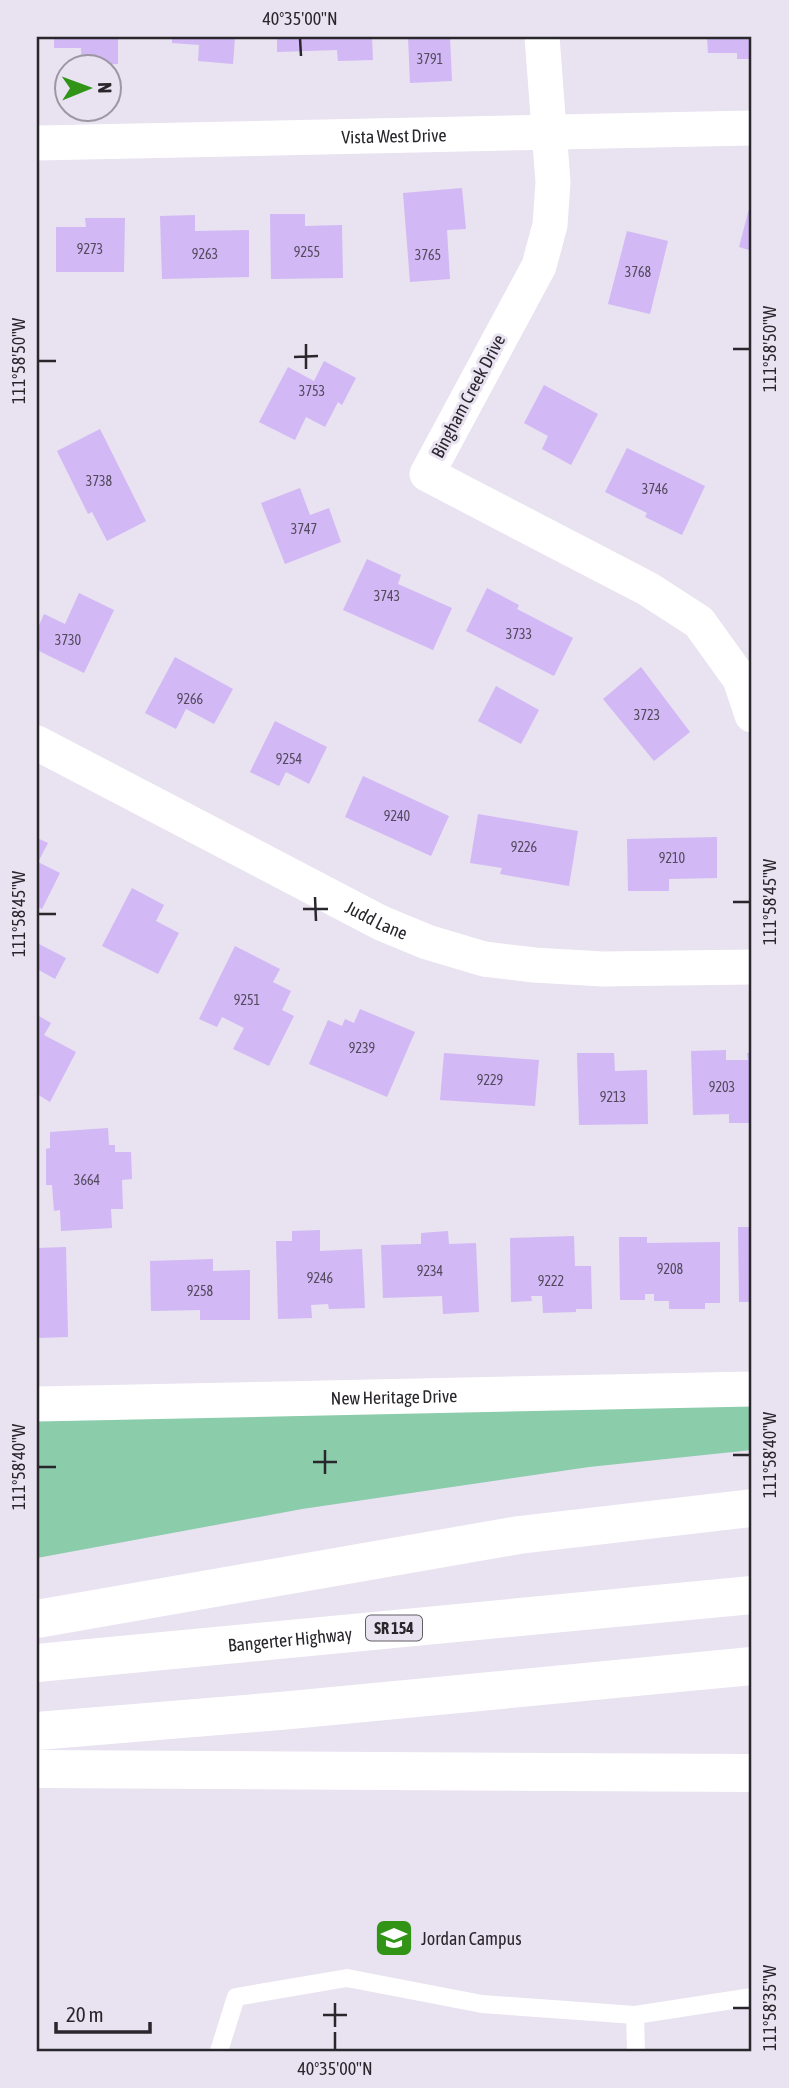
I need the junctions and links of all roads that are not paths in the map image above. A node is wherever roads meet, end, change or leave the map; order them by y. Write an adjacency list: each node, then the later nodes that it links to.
1 (542, 37): 3 (street, Bingham Creek Drive)
2 (752, 128): 3 (street, Vista West Drive)
3 (549, 134): 4 (street, Vista West Drive); 5 (street, Bingham Creek Drive)
4 (37, 143)
5 (752, 715)
6 (37, 743): 7 (street, Judd Lane)
7 (752, 967)
8 (752, 1389): 9 (street, New Heritage Drive)
9 (37, 1404)
10 (752, 1508): 12 (highway)
11 (752, 1595): 13 (highway, Bangerter Highway / SR 154)
12 (37, 1619)
13 (37, 1662)
14 (752, 1666): 15 (highway)
15 (37, 1731)
16 (37, 1769): 17 (highway)
17 (752, 1773)
18 (752, 1997): 19 (lane)
19 (635, 2015): 20 (lane); 21 (lane)
20 (219, 2051)
21 (636, 2051)

